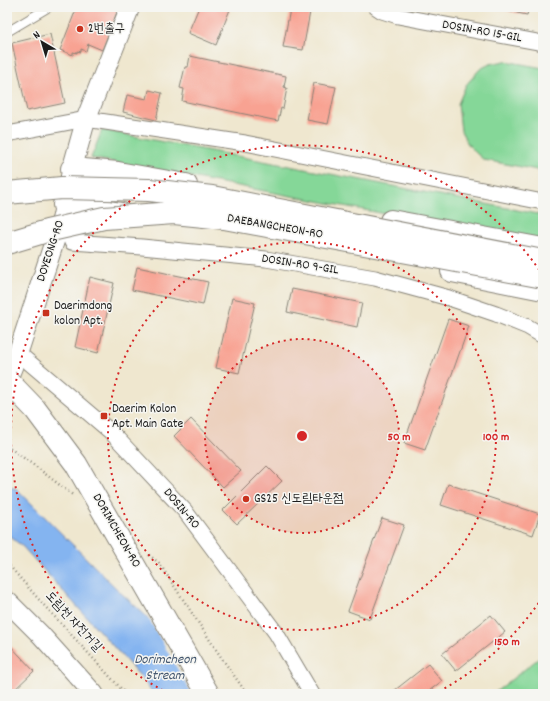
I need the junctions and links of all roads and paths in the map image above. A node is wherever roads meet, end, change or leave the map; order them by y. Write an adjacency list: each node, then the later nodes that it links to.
1 (49, 7): 4 (lane)
2 (130, 7): 6 (street, DOYEONG-RO)
3 (384, 9): 5 (street, DOSIN-RO 15-GIL)
4 (7, 32)
5 (543, 43)
6 (86, 119): 7 (street); 8 (street, DOYEONG-RO); 10 (street)
7 (7, 134)
8 (72, 169): 11 (street, DOYEONG-RO); 13 (main road)
9 (7, 193): 14 (main road, DAEBANGCHEON-RO, bridge)
10 (543, 202)
11 (63, 211): 16 (main road); 17 (street, DOSIN-RO 9-GIL); 18 (street, DOYEONG-RO)
12 (7, 243): 15 (main road, DAEBANGCHEON-RO, bridge)
13 (543, 249)
14 (543, 262)
15 (543, 278)
16 (543, 289)
17 (543, 336)
18 (18, 353): 19 (street, DOYEONG-RO); 25 (street, DOSIN-RO)
19 (7, 380): 24 (main road, DORIMCHEON-RO, bridge)
20 (7, 563): 23 (path, 도림천 자전거길)
21 (7, 601): 22 (street)
22 (94, 694)
23 (126, 694)
24 (208, 694)
25 (312, 694)

